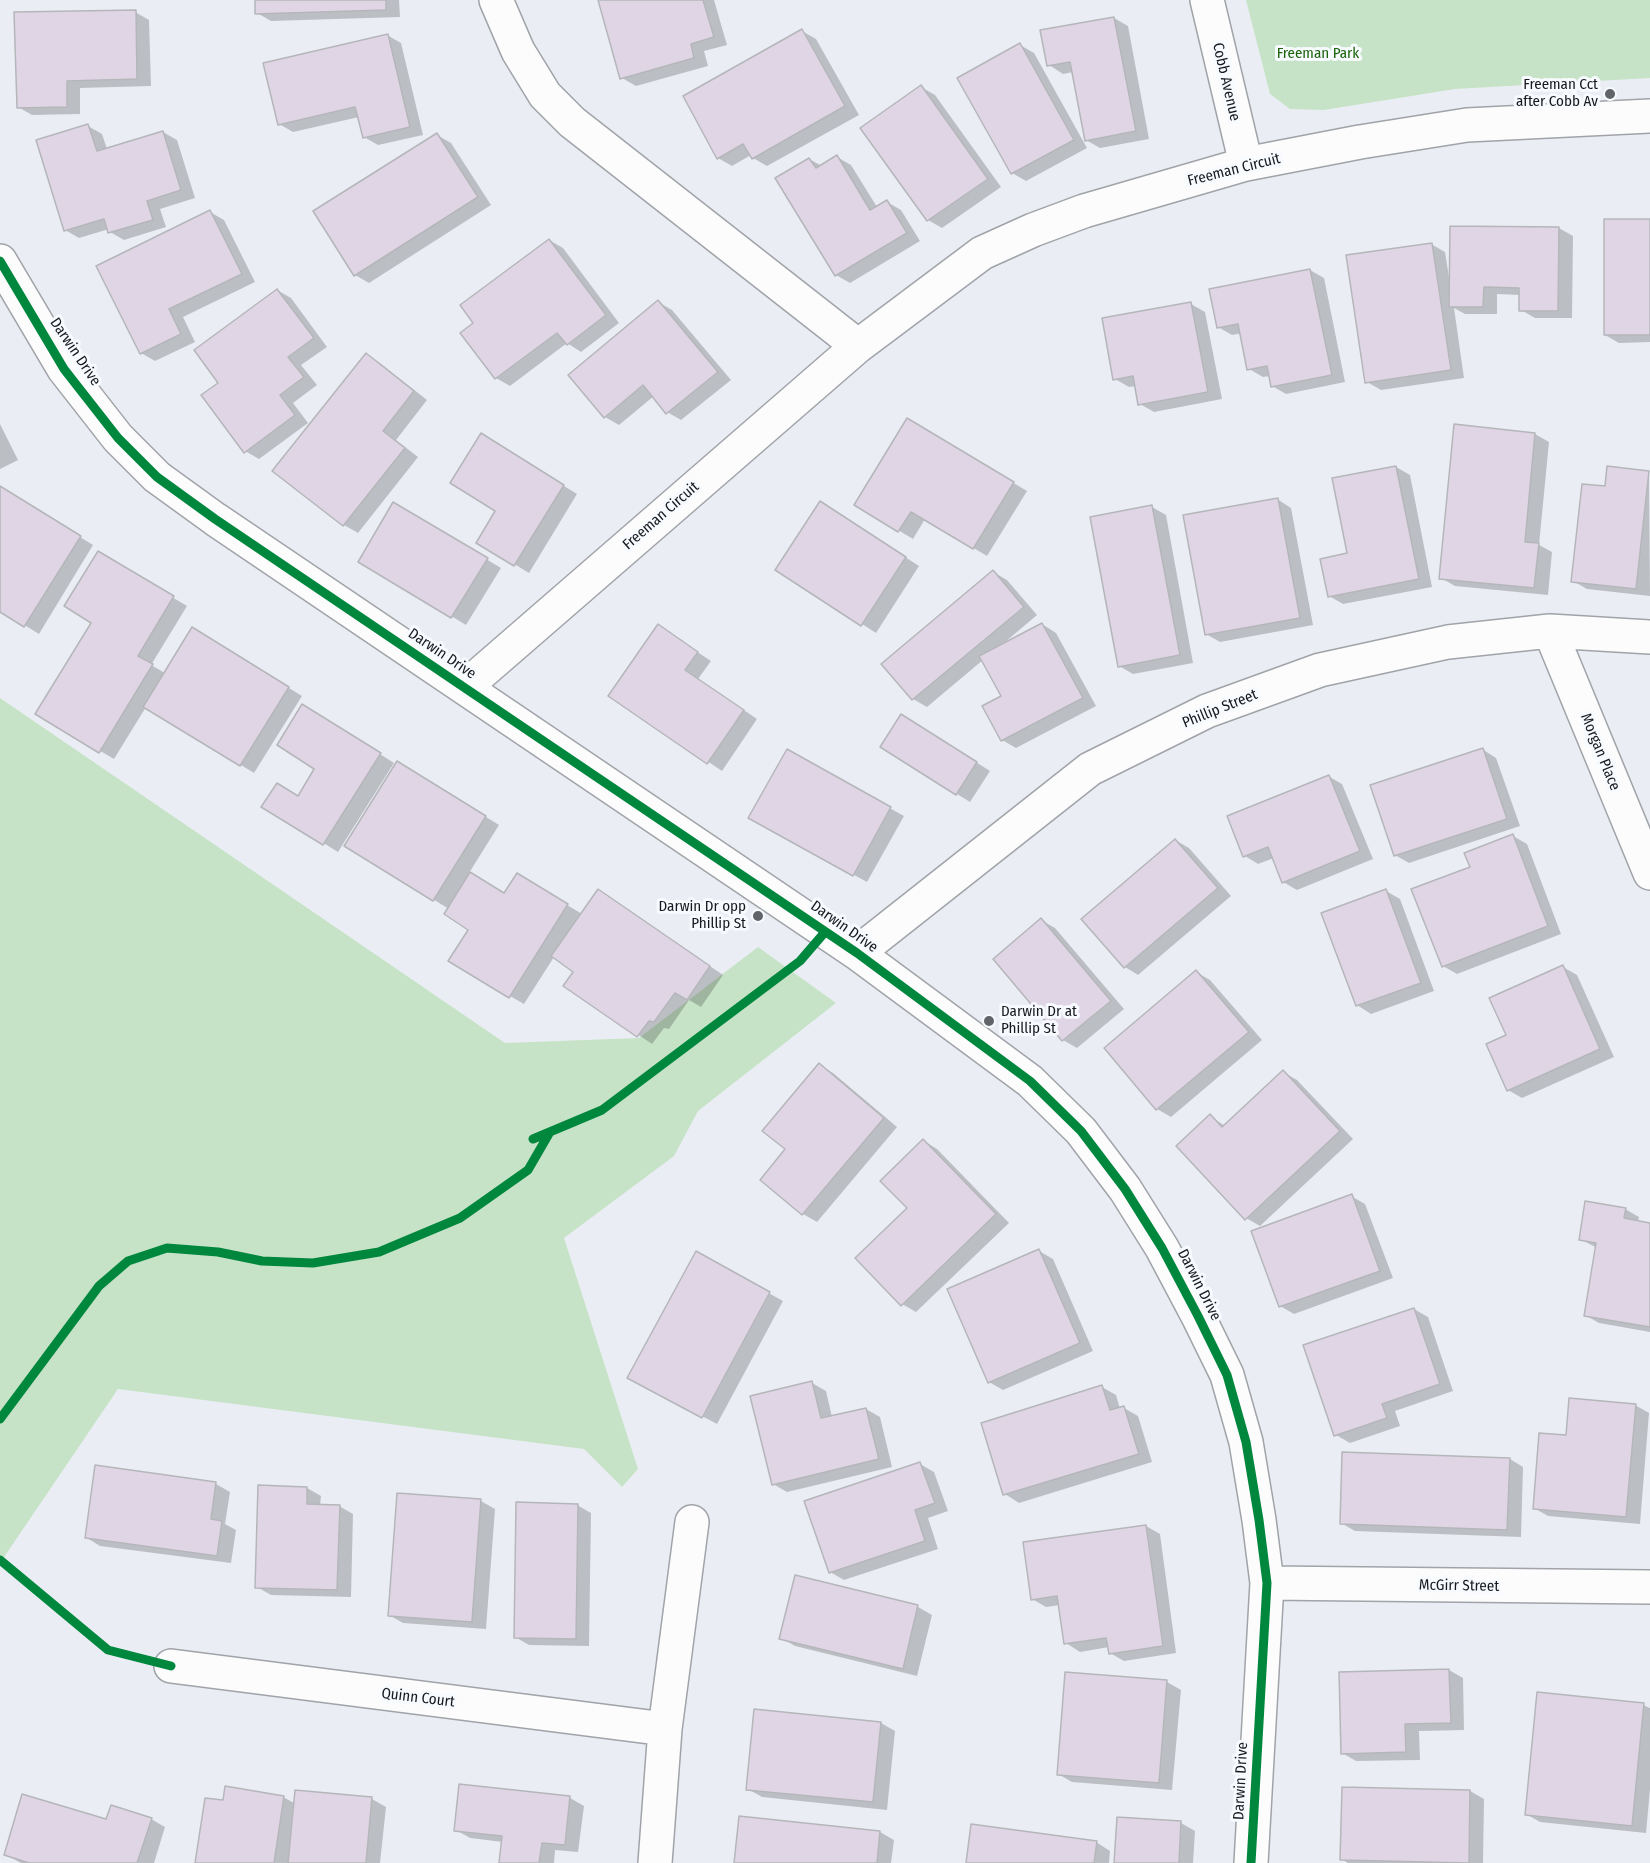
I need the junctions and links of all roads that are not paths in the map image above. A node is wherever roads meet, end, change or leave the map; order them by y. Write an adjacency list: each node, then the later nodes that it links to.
1 (496, 0): 6 (street)
2 (1207, 0): 4 (street, Cobb Avenue)
3 (1650, 116): 4 (street, Freeman Circuit)
4 (1246, 164): 6 (street, Freeman Circuit)
5 (0, 261): 9 (street, Darwin Drive)
6 (858, 346): 9 (street, Freeman Circuit)
7 (1550, 631): 8 (street, Phillip Street); 10 (street, Morgan Place); 11 (street, Phillip Street)
8 (1650, 637)
9 (465, 687): 11 (street, Darwin Drive)
10 (1650, 873)
11 (856, 953): 13 (street, Darwin Drive)
12 (692, 1522): 16 (street)
13 (1267, 1583): 14 (street, McGirr Street); 18 (street, Darwin Drive)
14 (1650, 1587)
15 (171, 1666): 16 (street, Quinn Court)
16 (665, 1729): 17 (street)
17 (655, 1863)
18 (1251, 1863)

